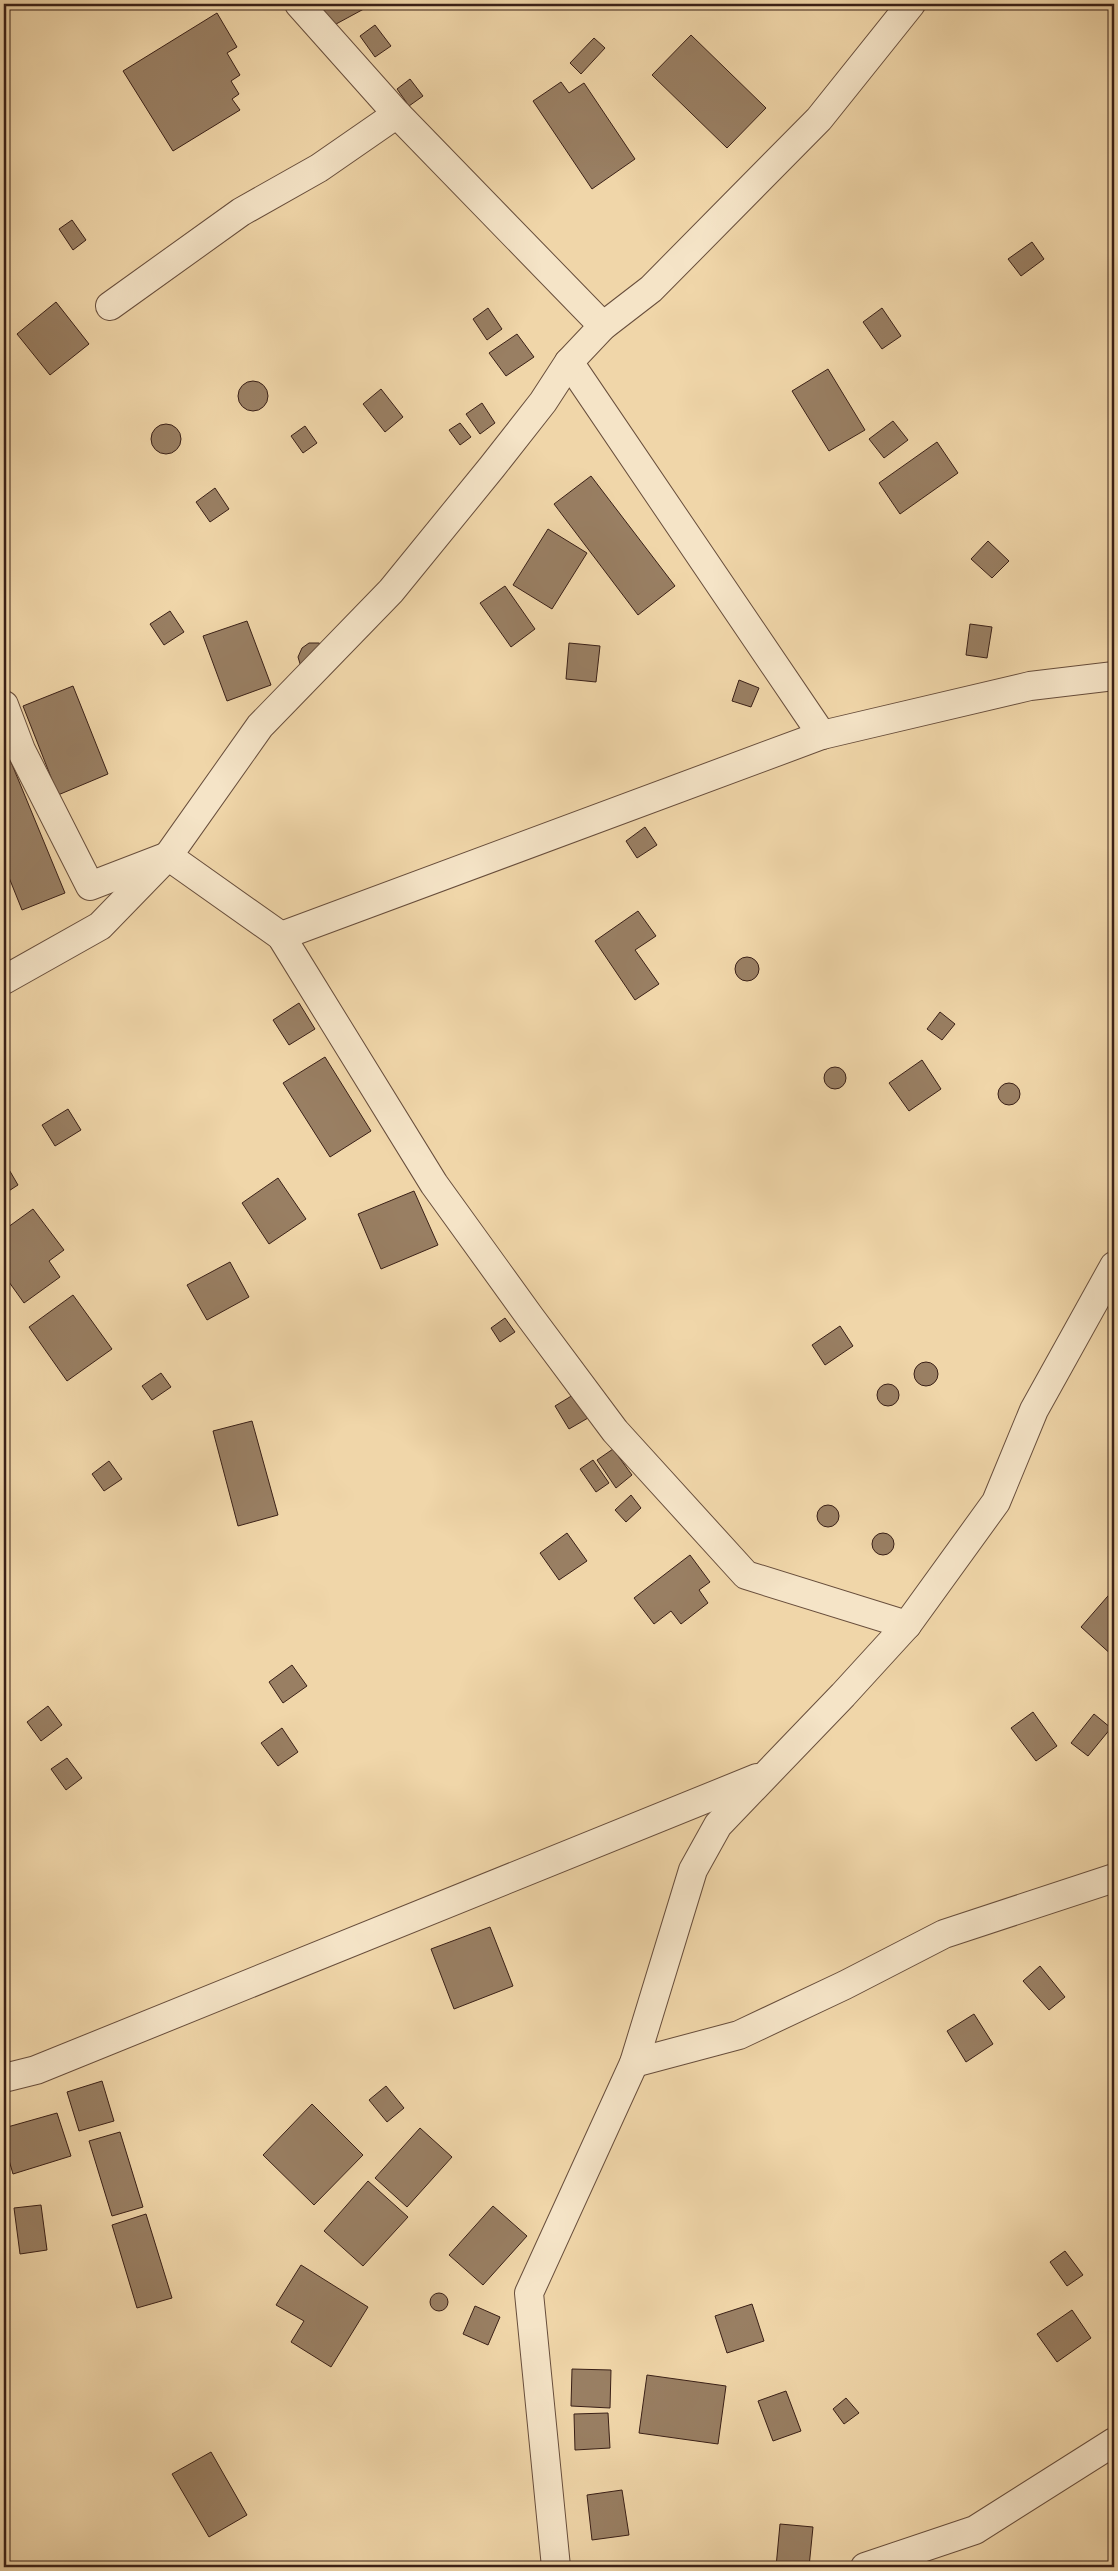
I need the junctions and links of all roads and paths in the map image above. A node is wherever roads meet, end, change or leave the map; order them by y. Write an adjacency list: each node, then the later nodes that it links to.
1 (299, 4): 3 (street)
2 (911, 4): 5 (street)
3 (397, 114): 4 (street); 5 (street)
4 (110, 306)
5 (603, 326): 6 (street)
6 (569, 362): 9 (street); 10 (street)
7 (1114, 676): 9 (street)
8 (4, 704): 10 (street)
9 (822, 734): 11 (street)
10 (168, 856): 11 (street); 12 (street)
11 (281, 936): 14 (street)
12 (4, 980)
13 (1114, 1266): 14 (street)
14 (907, 1625): 15 (street)
15 (769, 1772): 17 (street); 18 (street)
16 (1114, 1878): 17 (street)
17 (634, 2063): 20 (street)
18 (4, 2078)
19 (1114, 2442): 21 (street)
20 (556, 2567)
21 (865, 2567)

